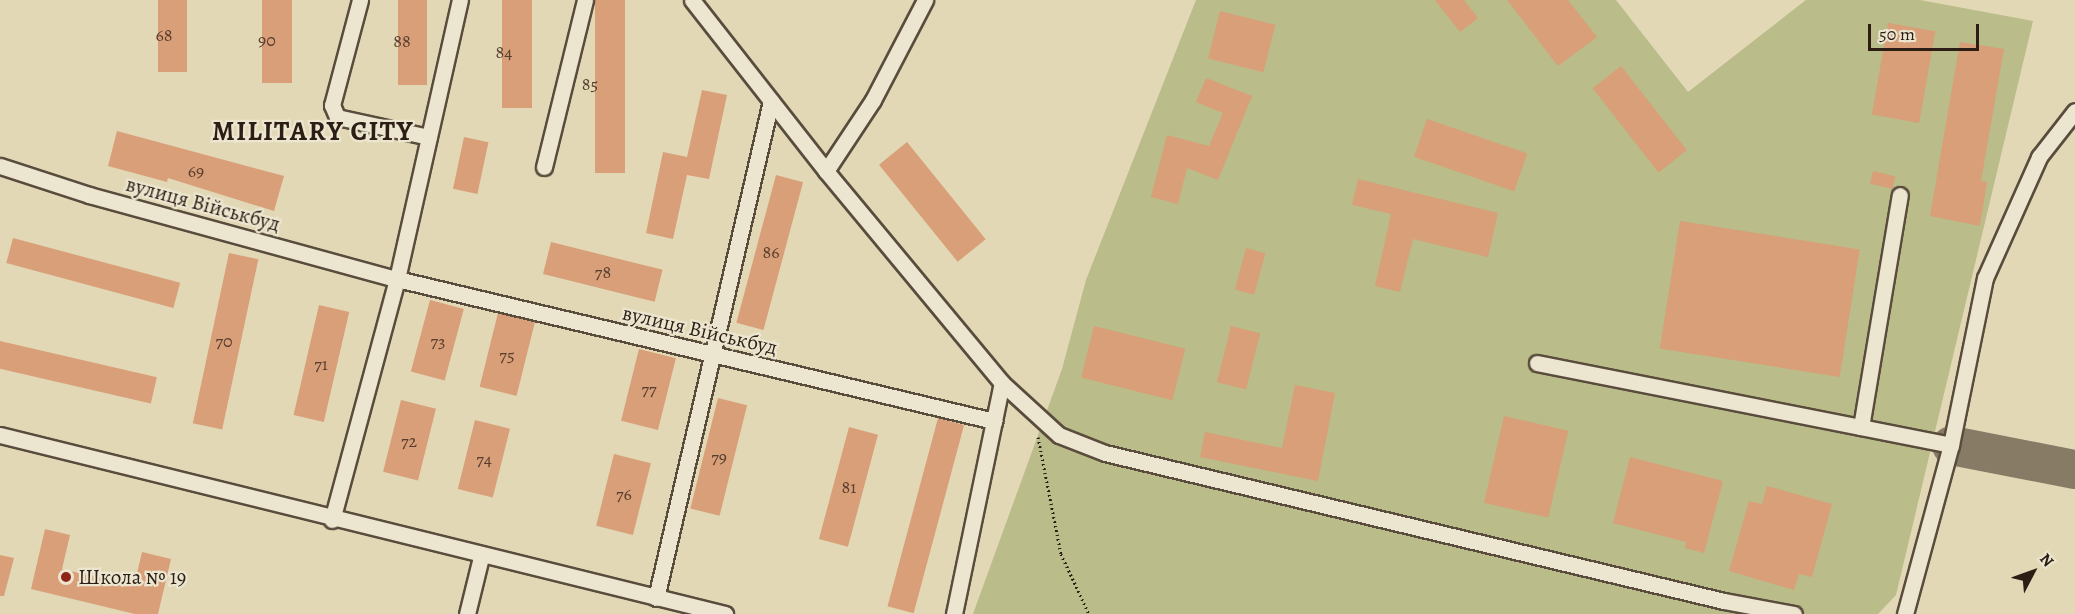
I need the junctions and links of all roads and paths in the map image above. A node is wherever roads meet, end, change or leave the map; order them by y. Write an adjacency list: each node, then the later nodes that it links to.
1 (360, 0): 8 (street)
2 (460, 0): 8 (street)
3 (585, 0): 10 (street)
4 (692, 0): 6 (street)
5 (925, 0): 11 (street)
6 (771, 100): 11 (street); 14 (street)
7 (2075, 111): 21 (street)
8 (429, 137): 13 (street)
9 (0, 166): 13 (street, вулиця Військбуд)
10 (544, 167)
11 (826, 171): 16 (street)
12 (1900, 195): 19 (street)
13 (397, 279): 14 (street, вулиця Військбуд); 22 (street)
14 (714, 354): 18 (street, вулиця Військбуд); 24 (street)
15 (1538, 363): 19 (street)
16 (1002, 383): 17 (street); 18 (street)
17 (1033, 412): 29 (path); 30 (street)
18 (994, 421): 28 (street)
19 (1860, 427): 21 (street)
20 (0, 435): 22 (street)
21 (1951, 445): 31 (street)
22 (332, 520): 23 (street)
23 (481, 557): 24 (street); 26 (street)
24 (656, 598): 25 (street)
25 (707, 612): 27 (street)
26 (466, 614)
27 (725, 614)
28 (954, 614)
29 (1089, 614)
30 (1794, 614)
31 (1905, 614)

